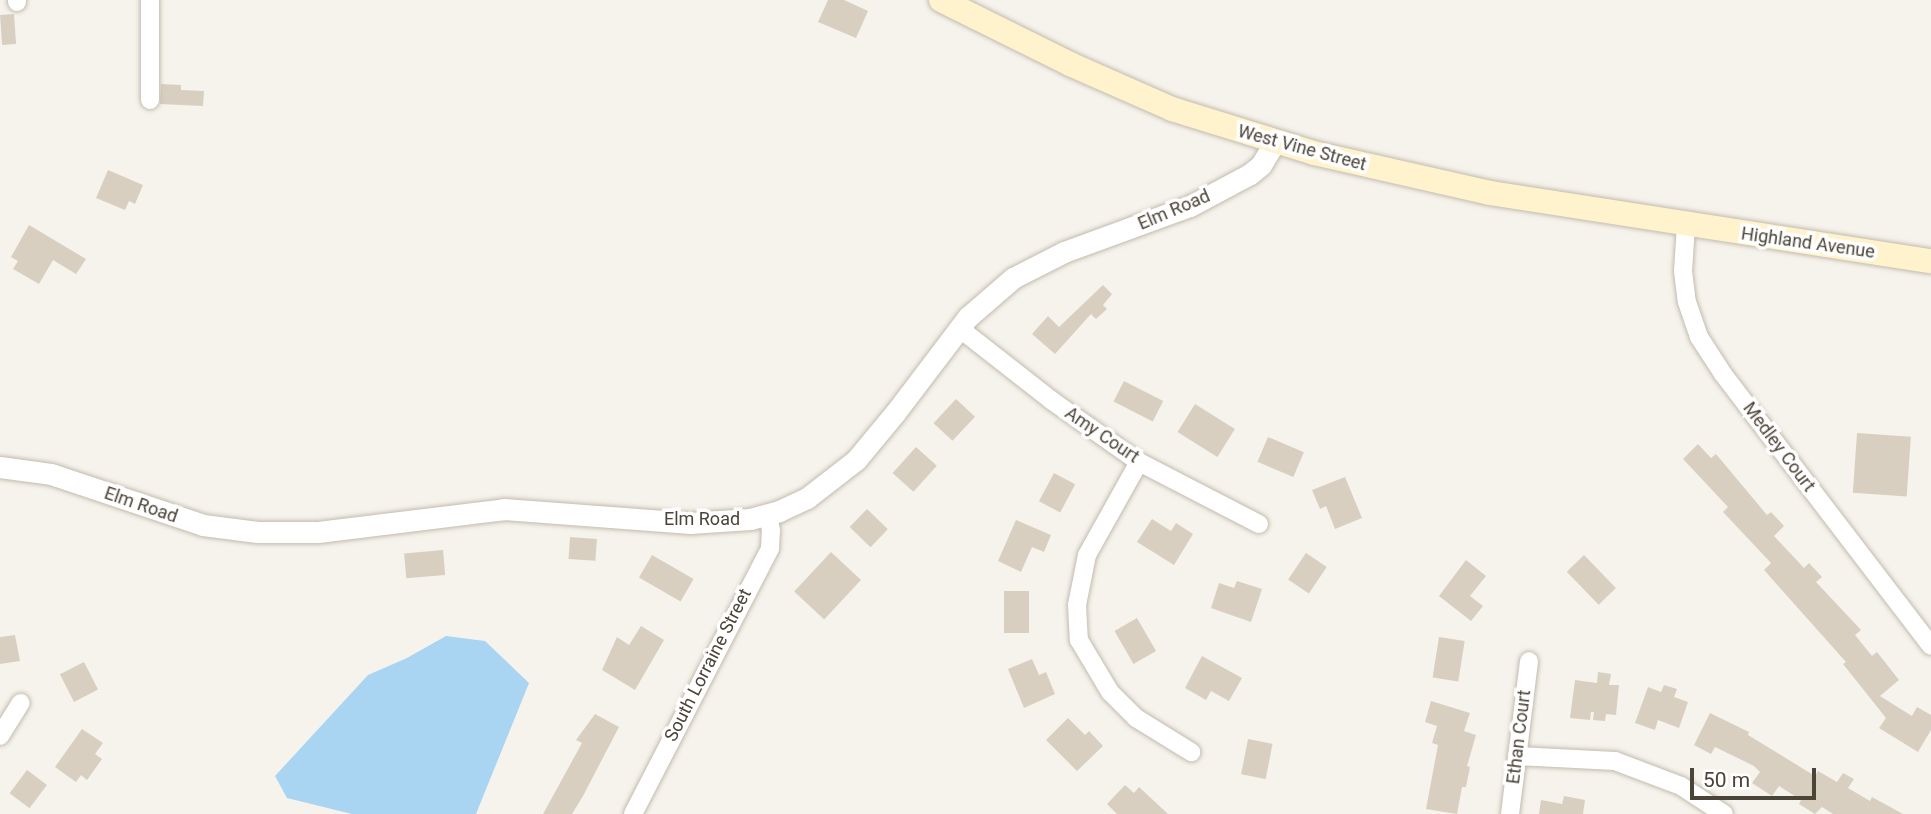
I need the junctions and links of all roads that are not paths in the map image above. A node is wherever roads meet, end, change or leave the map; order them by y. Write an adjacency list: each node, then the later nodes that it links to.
1 (150, 0): 3 (street)
2 (941, 0): 4 (main road, West Vine Street)
3 (150, 100)
4 (1275, 142): 5 (main road, West Vine Street); 7 (street, Elm Road)
5 (1686, 225): 6 (main road, Highland Avenue); 12 (street, Medley Court)
6 (1931, 261)
7 (959, 328): 8 (street, Amy Court); 10 (street, Elm Road)
8 (1139, 462): 11 (street, Amy Court); 16 (street)
9 (0, 467): 10 (street, Elm Road)
10 (768, 514): 18 (street, South Lorraine Street)
11 (1259, 524)
12 (1931, 646)
13 (1529, 661): 17 (street, Ethan Court)
14 (21, 703): 15 (street)
15 (0, 736)
16 (1191, 752)
17 (1517, 756): 19 (street, Ethan Court); 20 (street)
18 (633, 814)
19 (1510, 814)
20 (1724, 814)

